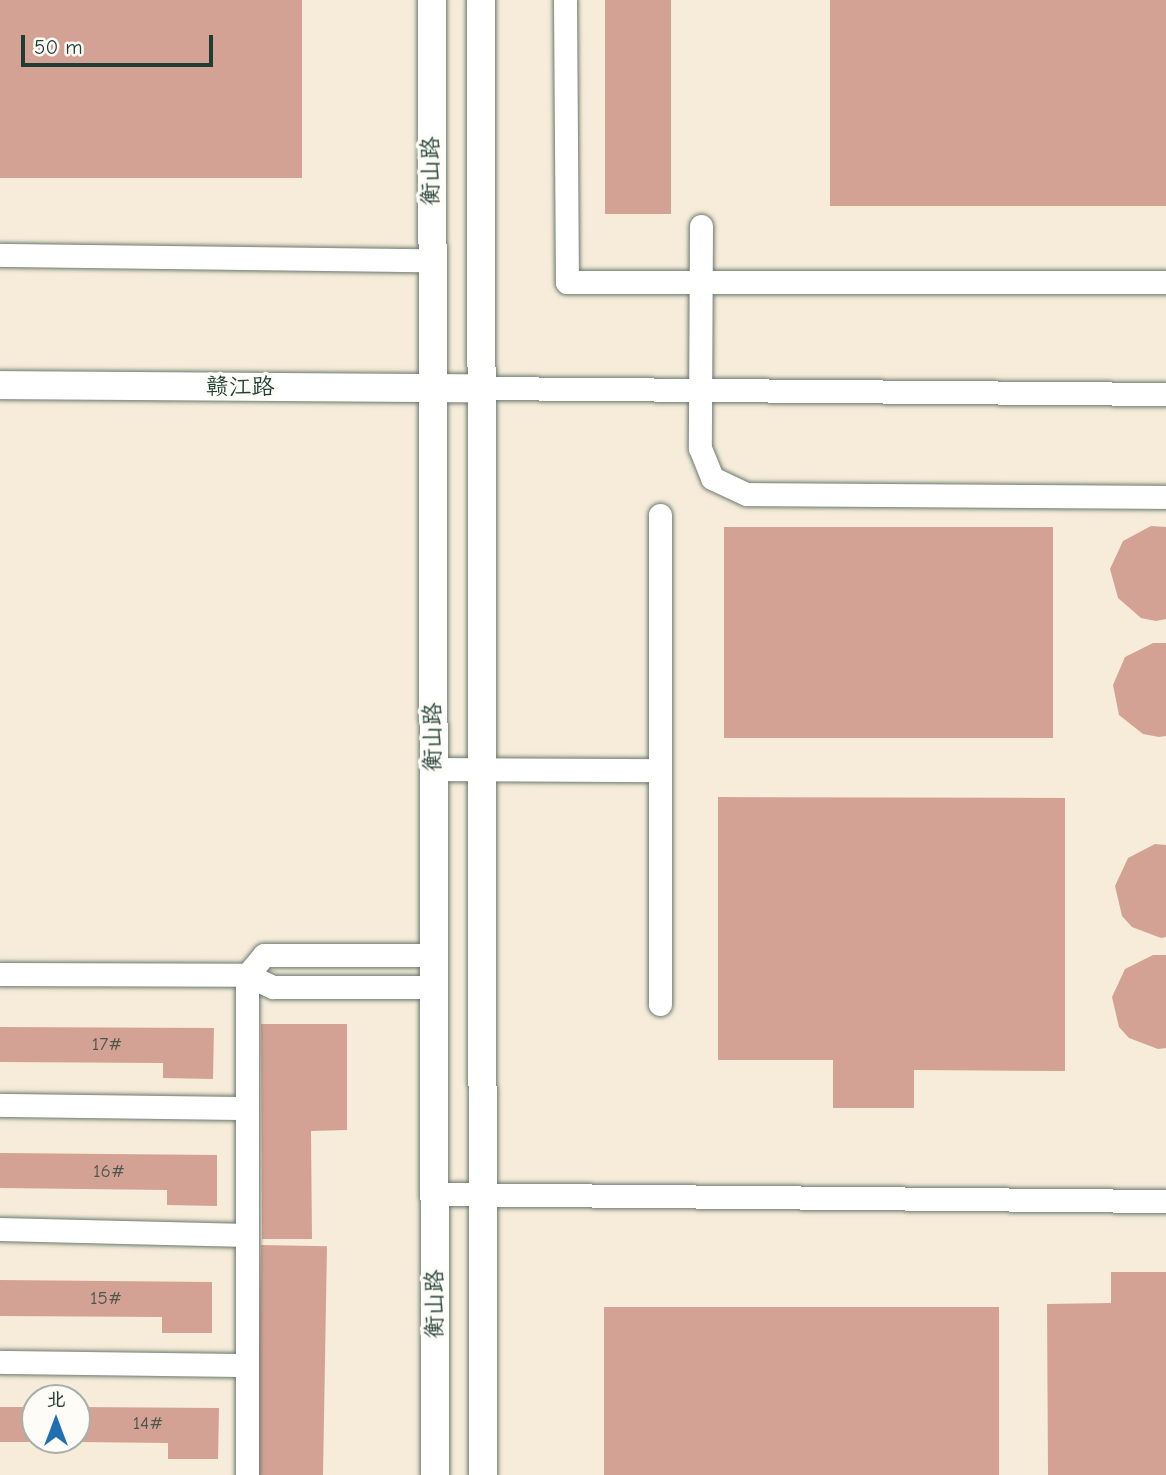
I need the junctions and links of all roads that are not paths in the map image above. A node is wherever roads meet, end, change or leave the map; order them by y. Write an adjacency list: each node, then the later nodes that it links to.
1 (432, 0): 6 (street, 衡山路)
2 (481, 0): 11 (street, 衡山路)
3 (565, 0): 7 (street)
4 (701, 226): 7 (street)
5 (0, 255): 6 (street)
6 (431, 260): 10 (street, 衡山路)
7 (700, 282): 8 (street); 12 (street)
8 (1166, 282)
9 (0, 386): 10 (street, 赣江路)
10 (430, 388): 11 (street, 赣江路); 16 (street, 衡山路)
11 (480, 388): 12 (street); 17 (street, 衡山路)
12 (700, 393): 13 (street); 14 (street)
13 (1166, 394)
14 (1166, 497)
15 (660, 515): 18 (street)
16 (433, 769): 17 (street); 19 (street, 衡山路)
17 (482, 769): 18 (street); 27 (street, 衡山路)
18 (660, 770): 23 (street)
19 (434, 955): 21 (street); 22 (street, 衡山路)
20 (0, 974): 21 (street)
21 (247, 975): 22 (street); 25 (street)
22 (434, 987): 26 (street, 衡山路)
23 (660, 1004)
24 (0, 1105): 25 (street)
25 (247, 1108): 30 (street)
26 (435, 1194): 27 (street); 34 (street, 衡山路)
27 (482, 1195): 28 (street); 35 (street, 衡山路)
28 (1166, 1201)
29 (0, 1229): 30 (street)
30 (247, 1235): 32 (street)
31 (0, 1362): 32 (street)
32 (247, 1365): 33 (street)
33 (247, 1475)
34 (435, 1475)
35 (483, 1475)

